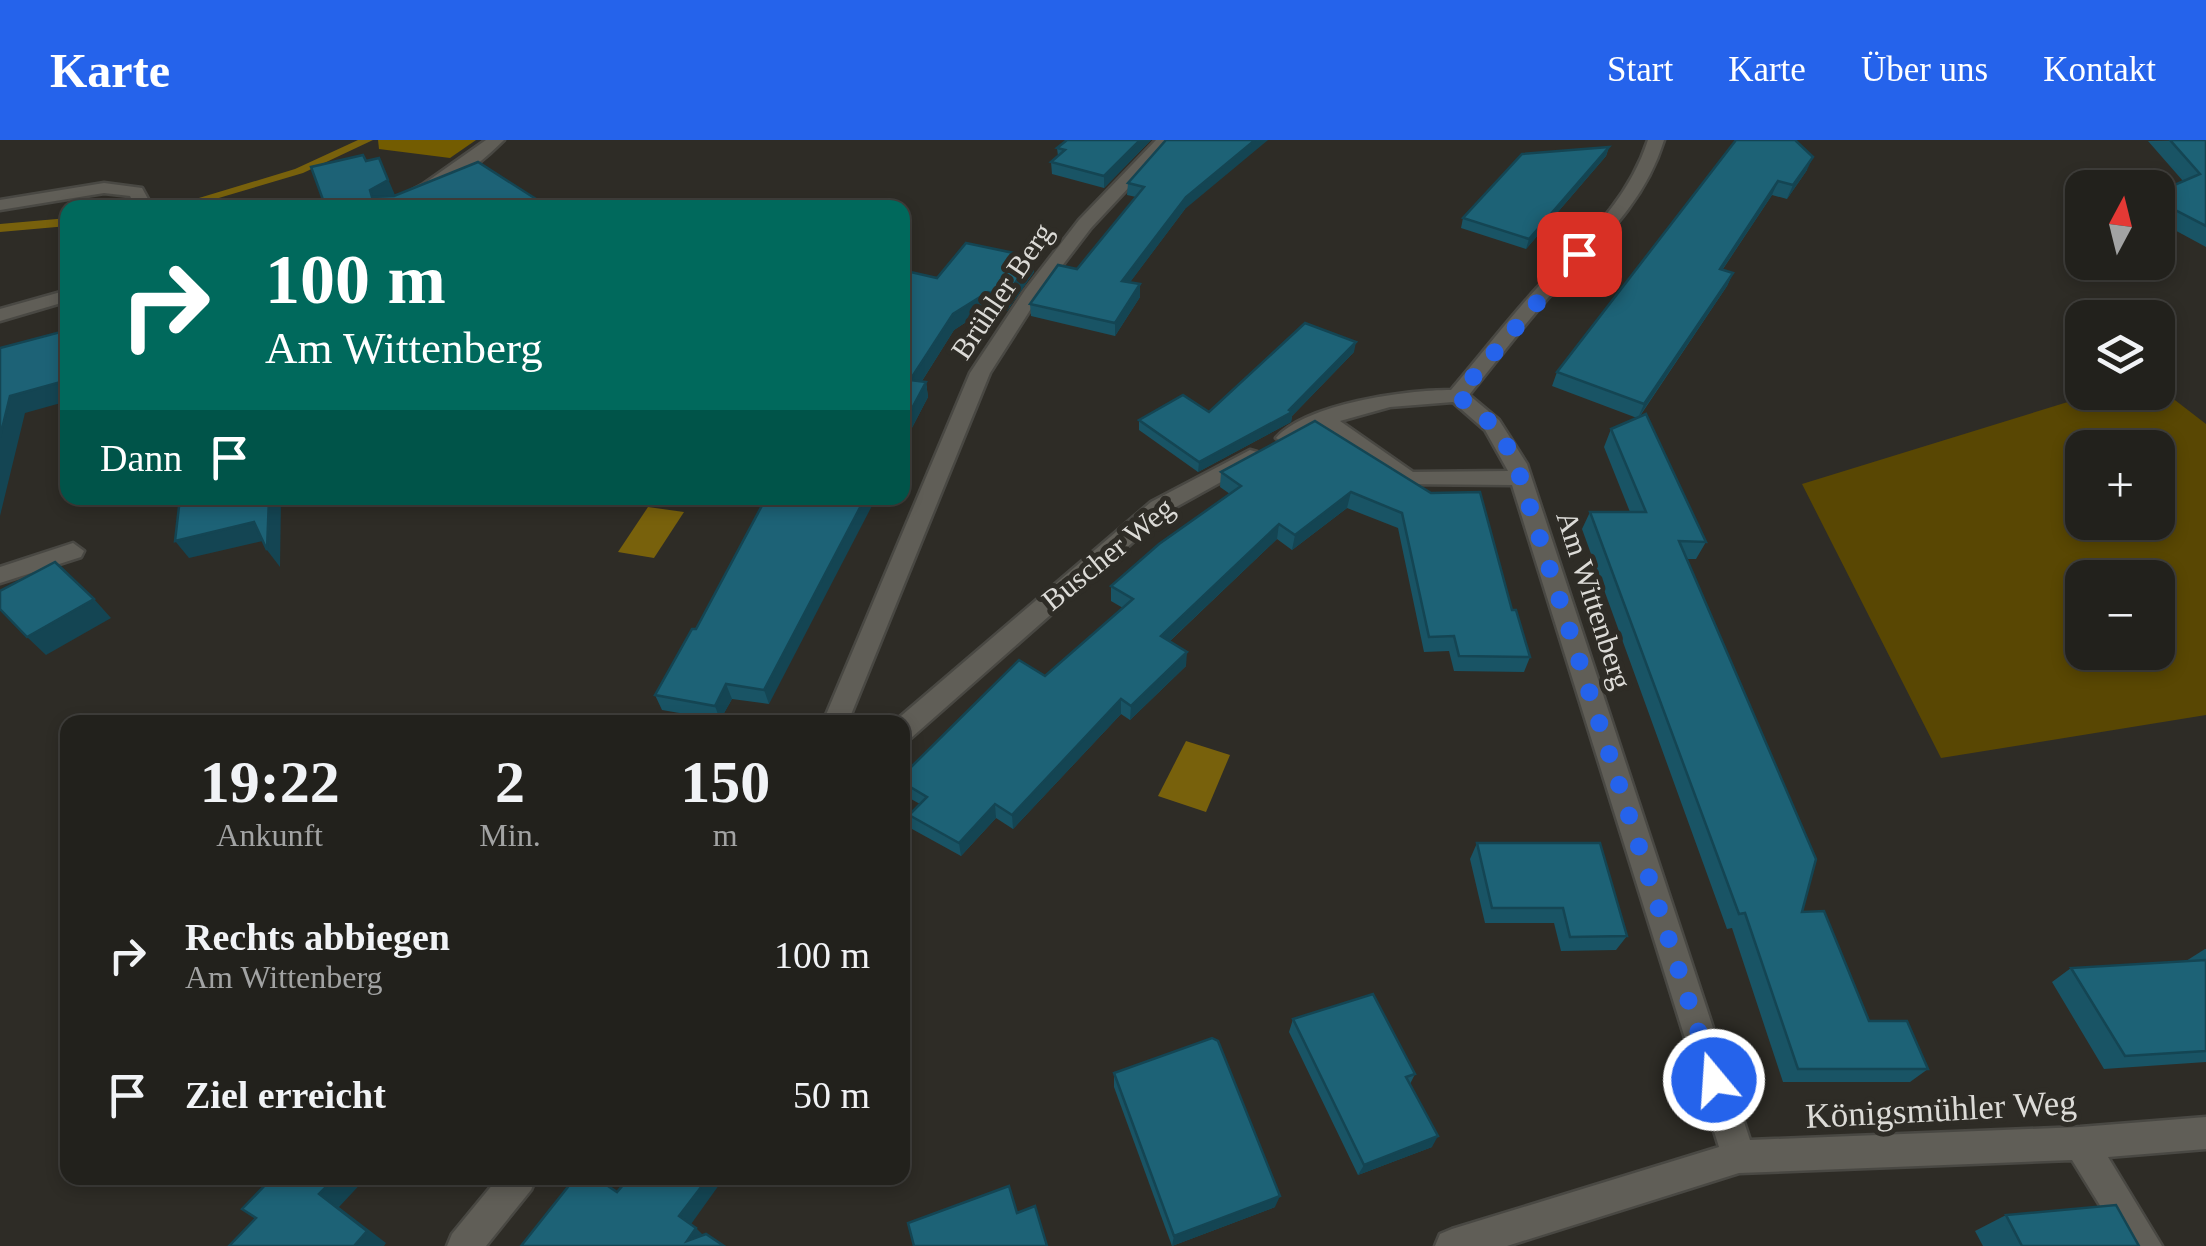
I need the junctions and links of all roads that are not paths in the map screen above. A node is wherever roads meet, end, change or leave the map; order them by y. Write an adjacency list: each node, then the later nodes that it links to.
1 (496, 140): 5 (street)
2 (1165, 140): 14 (street, Brühler Berg)
3 (1656, 140): 9 (street)
4 (140, 200): 6 (street)
5 (404, 200)
6 (0, 205)
7 (60, 297): 8 (street)
8 (0, 314)
9 (1457, 396): 10 (street, Buscher Weg); 11 (street, Am Wittenberg)
10 (1322, 418): 11 (street); 15 (street, Buscher Weg)
11 (1520, 478): 18 (street, Am Wittenberg)
12 (73, 552): 13 (street)
13 (0, 575)
14 (838, 715)
15 (910, 724)
16 (2206, 1133): 17 (street, Königsmühler Weg)
17 (2080, 1143): 18 (street, Königsmühler Weg); 22 (street)
18 (1740, 1158): 21 (street, Königsmühler Weg)
19 (512, 1185): 20 (street)
20 (464, 1246)
21 (1452, 1246)
22 (2145, 1246)

